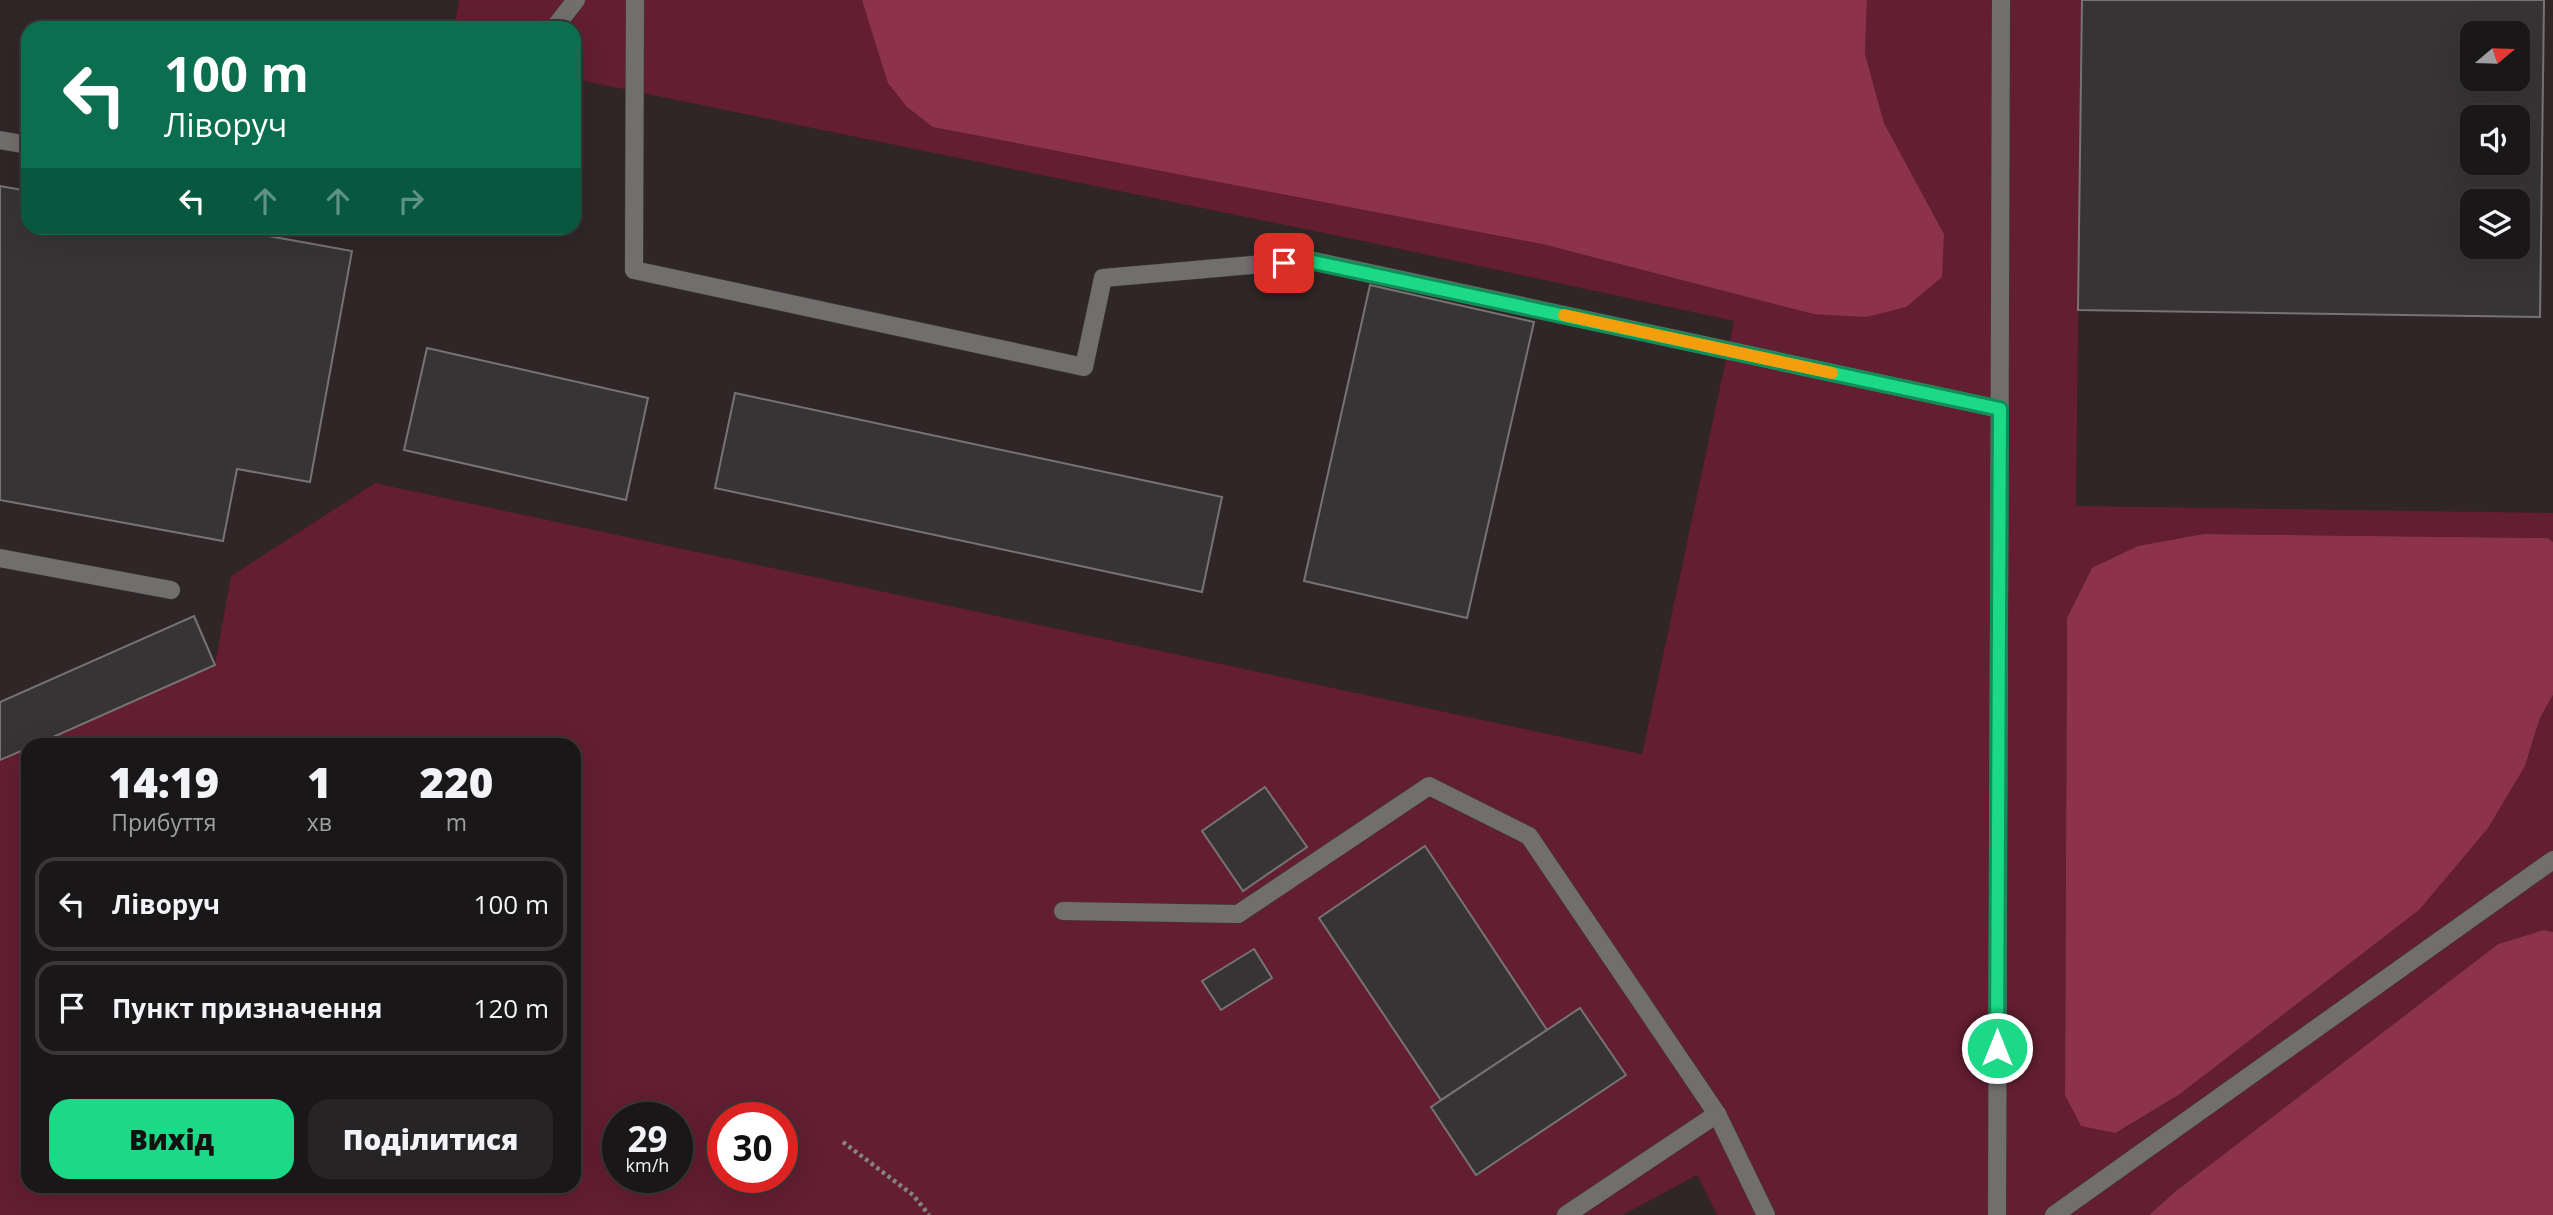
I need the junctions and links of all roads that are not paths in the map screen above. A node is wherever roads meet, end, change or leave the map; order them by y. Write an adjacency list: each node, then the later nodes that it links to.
1 (576, 0): 4 (street)
2 (635, 0): 7 (street)
3 (2001, 0): 7 (street)
4 (560, 21)
5 (0, 140): 6 (street)
6 (21, 144)
7 (2000, 409): 15 (street)
8 (0, 558): 9 (street)
9 (171, 590)
10 (2553, 860): 16 (street)
11 (1063, 911): 12 (street)
12 (1717, 1114): 13 (street); 14 (street)
13 (1566, 1215)
14 (1766, 1215)
15 (1997, 1215)
16 (2054, 1215)

